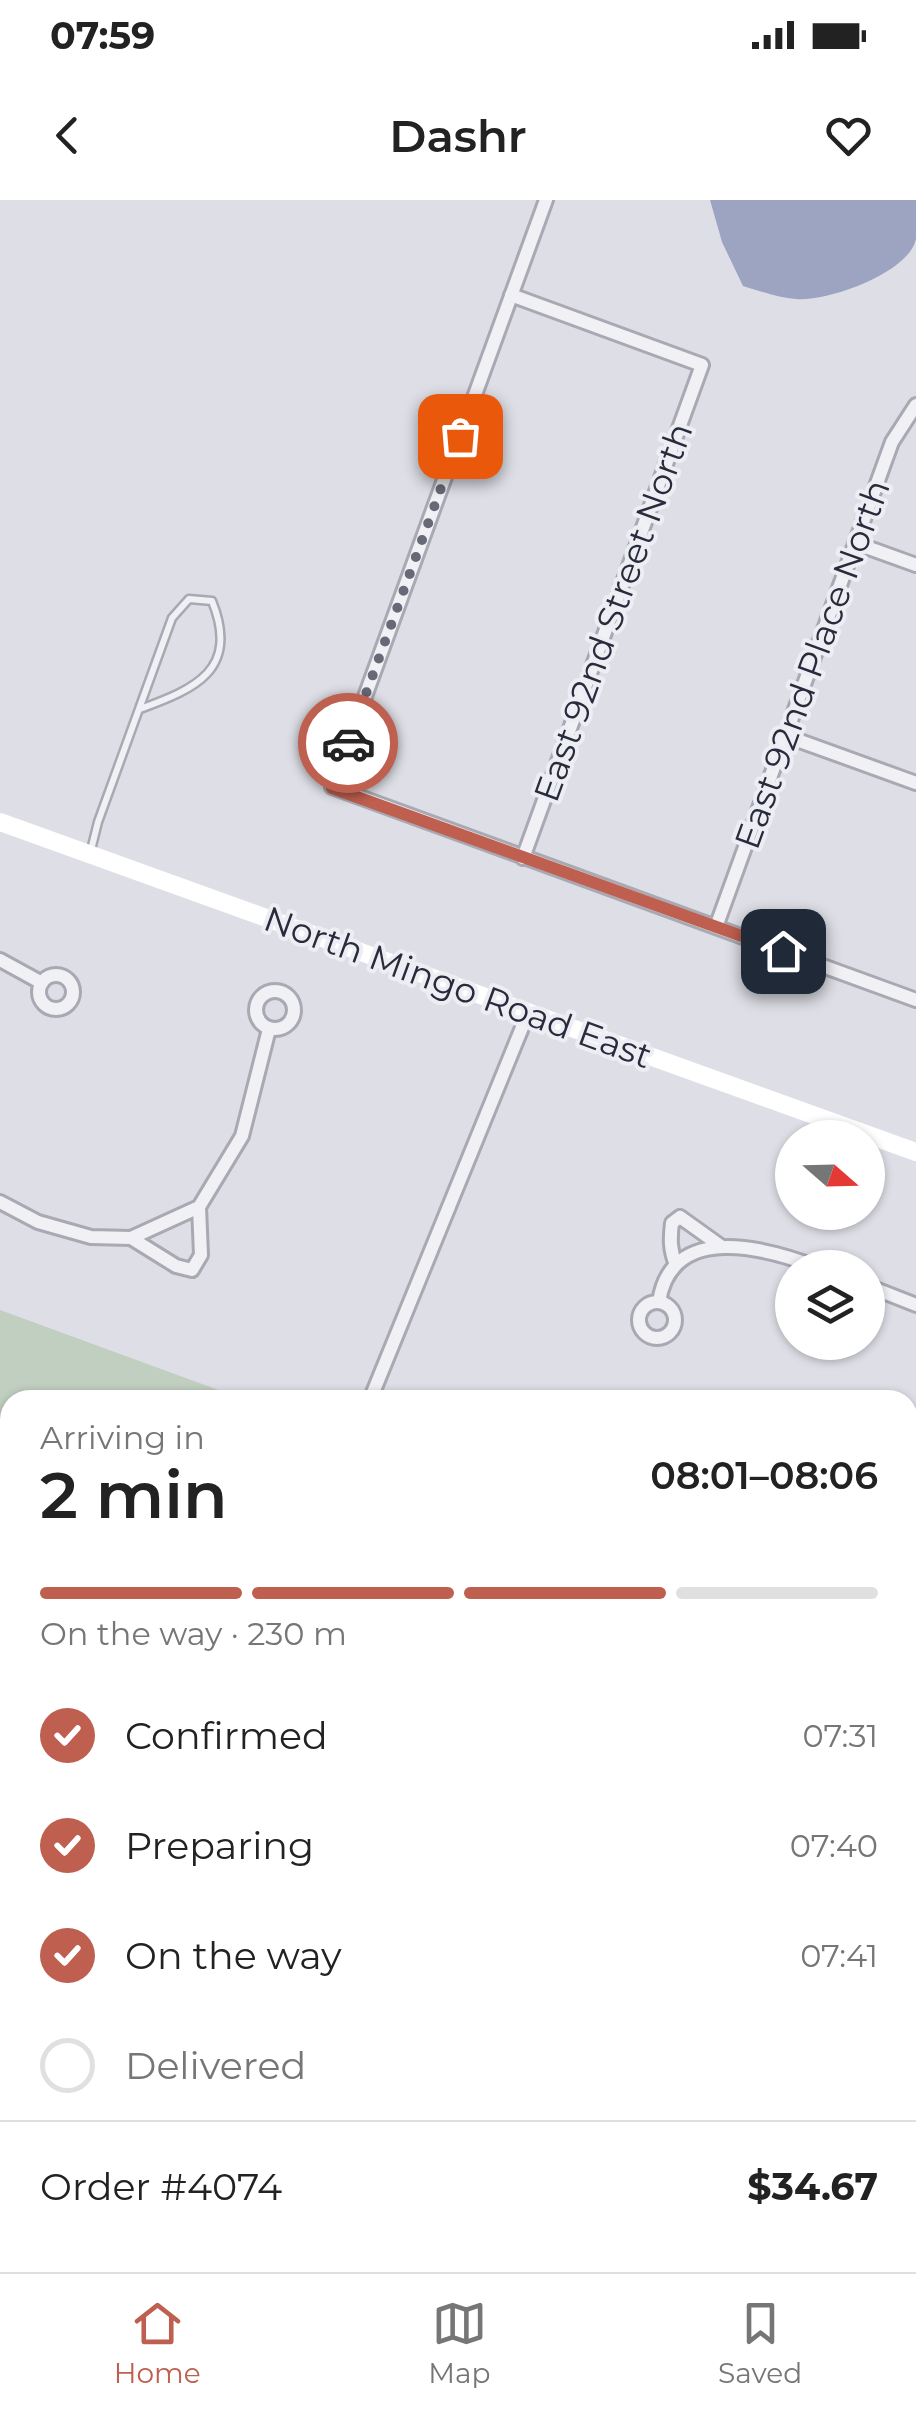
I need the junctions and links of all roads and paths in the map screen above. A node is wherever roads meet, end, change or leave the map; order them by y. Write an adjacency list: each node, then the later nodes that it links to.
1 (546, 200): 2 (street)
2 (510, 295): 11 (street); 11 (street, East 92nd Street North)
3 (916, 405): 4 (street, East 92nd Place North)
4 (855, 543): 5 (street); 7 (street, East 92nd Place North)
5 (916, 565)
6 (140, 709): 6 (lane); 10 (lane)
7 (786, 736): 8 (street); 12 (street, East 92nd Place North)
8 (916, 783)
9 (0, 822): 10 (street, North Mingo Road East)
10 (90, 855): 16 (street, North Mingo Road East)
11 (523, 858): 12 (street)
12 (716, 927): 15 (street)
13 (0, 960): 14 (street)
14 (42, 983)
15 (916, 1000)
16 (528, 1013): 18 (street, North Mingo Road East); 28 (street)
17 (269, 1028): 20 (street)
18 (916, 1152)
19 (0, 1202): 21 (street)
20 (199, 1207): 21 (street); 21 (street)
21 (131, 1238)
22 (722, 1247): 23 (street); 24 (street); 24 (street)
23 (775, 1251)
24 (676, 1265): 26 (street)
25 (885, 1293): 27 (street)
26 (659, 1302)
27 (916, 1305)
28 (374, 1390)

